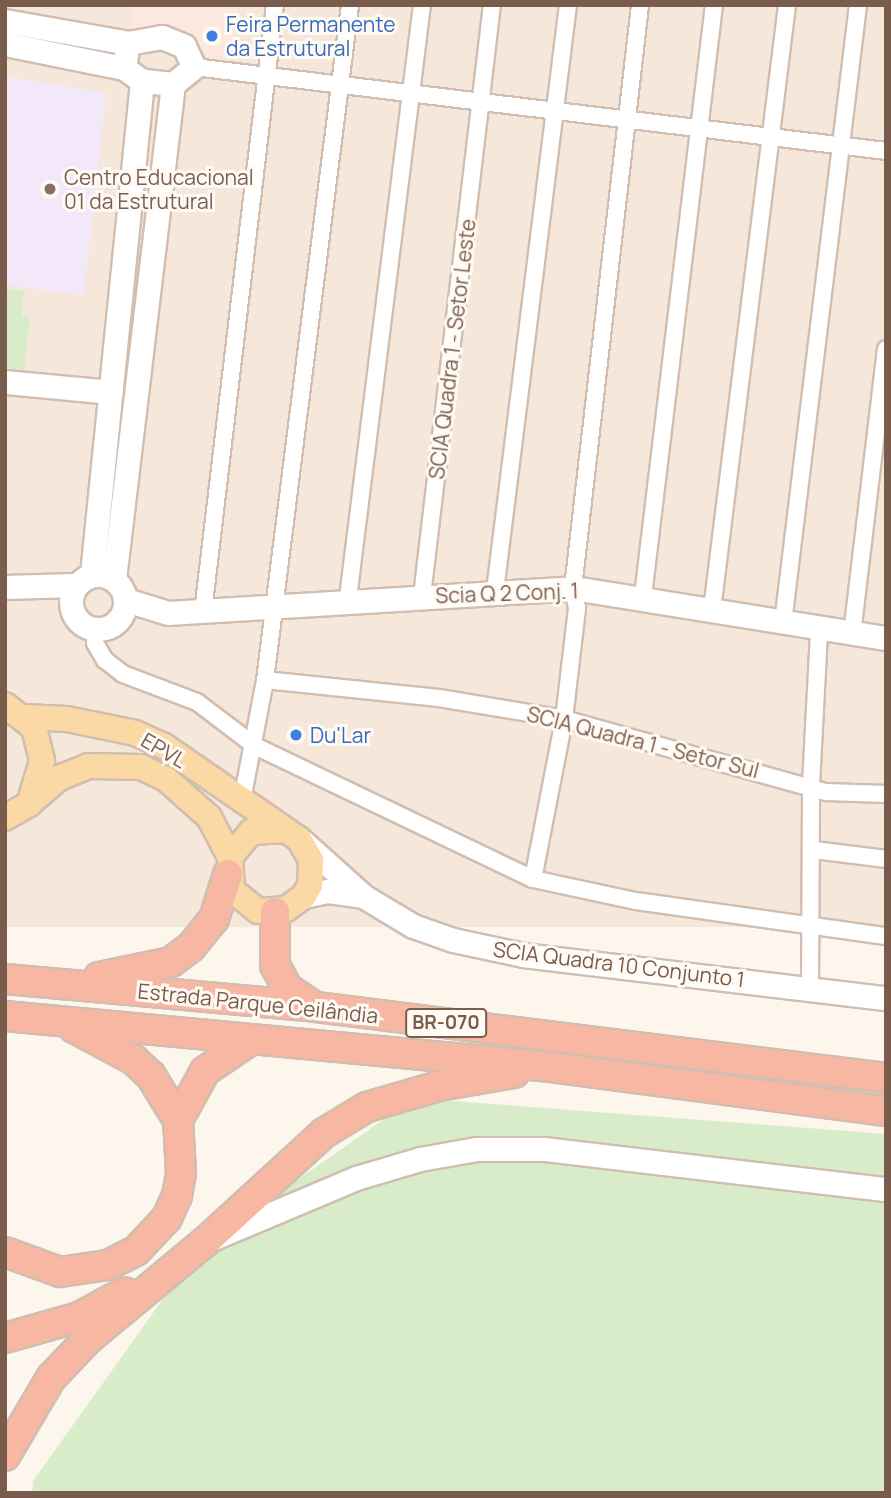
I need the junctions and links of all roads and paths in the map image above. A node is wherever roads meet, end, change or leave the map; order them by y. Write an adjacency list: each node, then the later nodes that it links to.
1 (275, 5): 15 (street)
2 (350, 5): 17 (street)
3 (422, 5): 18 (street)
4 (492, 5): 19 (street, SCIA Quadra 1 - Setor Leste)
5 (568, 5): 20 (street)
6 (640, 5): 21 (street)
7 (714, 5): 22 (street)
8 (787, 5): 23 (street)
9 (858, 5): 24 (street)
10 (5, 21): 11 (street)
11 (128, 43): 13 (street); 14 (street)
12 (5, 44): 14 (street)
13 (194, 67): 15 (street); 16 (street)
14 (133, 75): 16 (street); 28 (street)
15 (267, 77): 17 (street); 40 (street)
16 (173, 84): 29 (street)
17 (340, 85): 18 (street); 38 (street)
18 (412, 93): 19 (street); 37 (street)
19 (481, 101): 20 (street); 34 (street, SCIA Quadra 1 - Setor Leste)
20 (554, 112): 21 (street); 32 (street)
21 (626, 119): 22 (street); 31 (street)
22 (698, 127): 23 (street); 35 (street)
23 (771, 136): 24 (street); 39 (street)
24 (839, 146): 25 (street); 41 (street)
25 (886, 151)
26 (886, 349): 44 (street)
27 (5, 382): 28 (street)
28 (111, 392): 29 (street)
29 (88, 584): 30 (street); 33 (street); 36 (street); 42 (street)
30 (5, 587)
31 (573, 588): 32 (street, Scia Q 2 Conj. 1); 35 (street, Scia Q 2 Conj. 1); 48 (street)
32 (495, 591): 34 (street, Scia Q 2 Conj. 1)
33 (5, 594)
34 (422, 596): 37 (street, Scia Q 2 Conj. 1)
35 (643, 596): 39 (street, Scia Q 2 Conj. 1)
36 (127, 600): 40 (street, Scia Q 2 Conj. 1); 42 (street)
37 (347, 606): 38 (street, Scia Q 2 Conj. 1)
38 (272, 609): 40 (street, Scia Q 2 Conj. 1); 46 (street)
39 (712, 610): 41 (street, Scia Q 2 Conj. 1)
40 (203, 612)
41 (783, 623): 43 (street, Scia Q 2 Conj. 1)
42 (95, 630): 49 (street)
43 (818, 630): 44 (street, Scia Q 2 Conj. 1); 50 (street)
44 (852, 634): 45 (street, Scia Q 2 Conj. 1)
45 (886, 638)
46 (265, 680): 48 (street, SCIA Quadra 1 - Setor Sul); 49 (street)
47 (15, 711): 52 (main road, EPVL); 53 (main road)
48 (564, 719): 50 (street, SCIA Quadra 1 - Setor Sul); 59 (street)
49 (255, 746): 52 (street); 59 (street)
50 (811, 785): 51 (street, SCIA Quadra 1 - Setor Sul); 56 (street)
51 (886, 794)
52 (242, 800): 55 (main road, EPVL)
53 (29, 804): 54 (main road, EPVL); 58 (main road, EPVL)
54 (5, 819)
55 (291, 835): 58 (main road); 60 (main road); 61 (street, SCIA Quadra 10 Conjunto 1)
56 (814, 850): 57 (street); 63 (street)
57 (886, 859)
58 (229, 865): 62 (main road); 66 (highway)
59 (533, 879): 63 (street)
60 (304, 896): 61 (street, SCIA Quadra 10 Conjunto 1); 62 (main road)
61 (363, 896): 67 (street, SCIA Quadra 10 Conjunto 1)
62 (275, 912): 69 (highway)
63 (813, 928): 64 (street); 67 (street)
64 (886, 936)
65 (5, 979): 66 (highway, Estrada Parque Ceilândia / BR-070)
66 (54, 984): 69 (highway, Estrada Parque Ceilândia / BR-070)
67 (810, 988): 68 (street, SCIA Quadra 10 Conjunto 1)
68 (886, 998)
69 (316, 1007): 74 (highway, Estrada Parque Ceilândia / BR-070)
70 (8, 1016): 71 (highway, Estrada Parque Ceilândia / BR-070)
71 (55, 1020): 72 (highway, Estrada Parque Ceilândia / BR-070); 76 (highway)
72 (251, 1040): 73 (highway, Estrada Parque Ceilândia / BR-070); 76 (highway)
73 (551, 1067): 75 (highway, Estrada Parque Ceilândia / BR-070); 78 (highway)
74 (886, 1078)
75 (886, 1111)
76 (178, 1120): 79 (highway)
77 (886, 1189): 78 (street)
78 (205, 1242): 80 (highway); 81 (highway)
79 (5, 1252)
80 (5, 1338)
81 (5, 1456)

